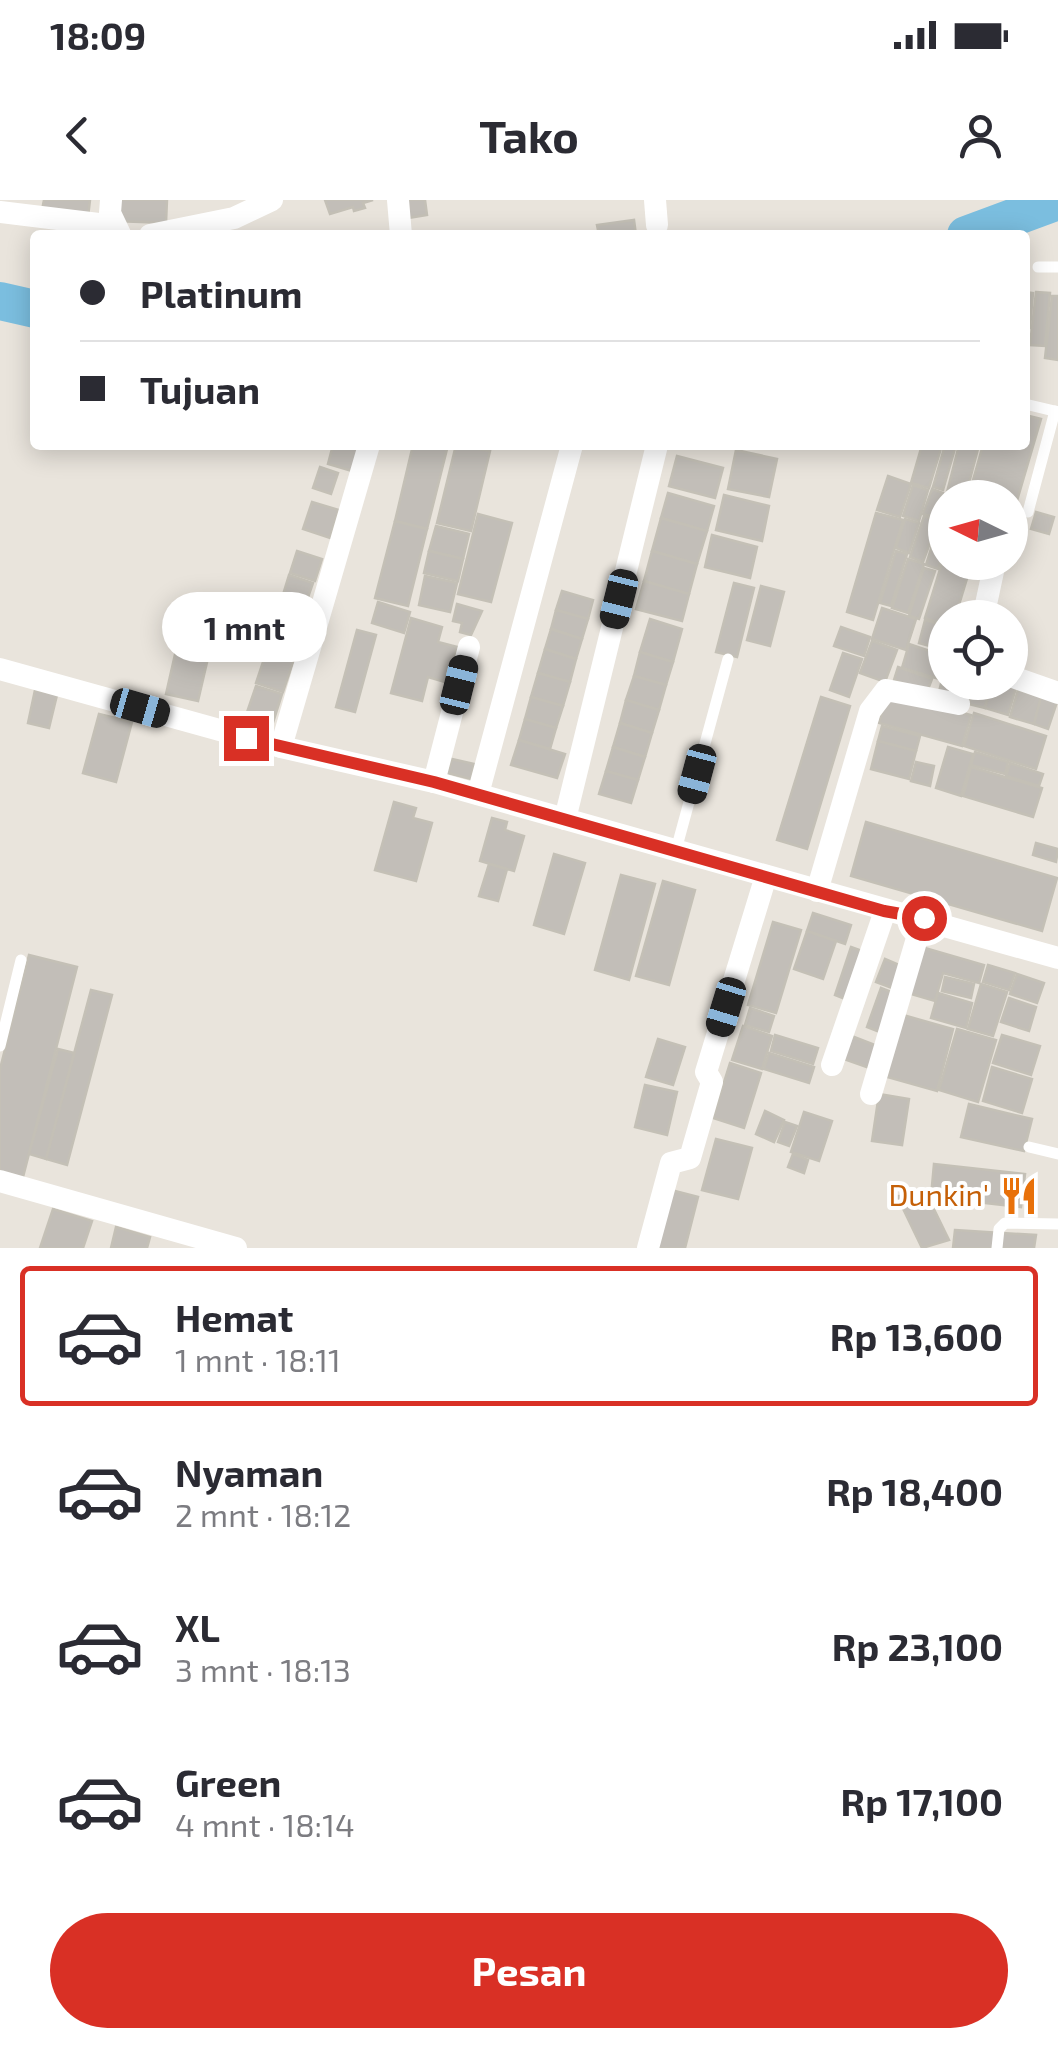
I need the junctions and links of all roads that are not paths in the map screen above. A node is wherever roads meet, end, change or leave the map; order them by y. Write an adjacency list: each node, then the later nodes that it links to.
1 (272, 200): 7 (street)
2 (398, 200): 8 (street)
3 (654, 200): 6 (street)
4 (0, 212): 5 (street)
5 (115, 219)
6 (657, 225)
7 (175, 230)
8 (401, 230)
9 (1038, 267): 10 (lane)
10 (1058, 268)
11 (1030, 405): 12 (lane)
12 (1056, 412): 16 (lane)
13 (369, 450): 23 (street)
14 (571, 450): 25 (street)
15 (656, 450): 26 (street)
16 (1028, 512)
17 (468, 647): 24 (street)
18 (728, 659): 27 (lane)
19 (0, 670): 23 (street)
20 (1028, 682): 21 (street)
21 (1058, 692)
22 (959, 704): 29 (street)
23 (280, 747): 24 (street)
24 (434, 782): 25 (street)
25 (478, 794): 26 (street)
26 (566, 818): 27 (street)
27 (676, 850): 28 (street)
28 (766, 876): 29 (street); 42 (street)
29 (817, 891): 30 (street)
30 (884, 911): 31 (street); 35 (street)
31 (924, 918): 32 (street); 36 (street)
32 (1058, 958)
33 (22, 960): 34 (lane)
34 (0, 1046)
35 (832, 1065)
36 (871, 1094)
37 (1029, 1147): 38 (lane)
38 (1058, 1154)
39 (0, 1181): 41 (street)
40 (1058, 1224): 43 (lane)
41 (232, 1248)
42 (648, 1248)
43 (997, 1248)

